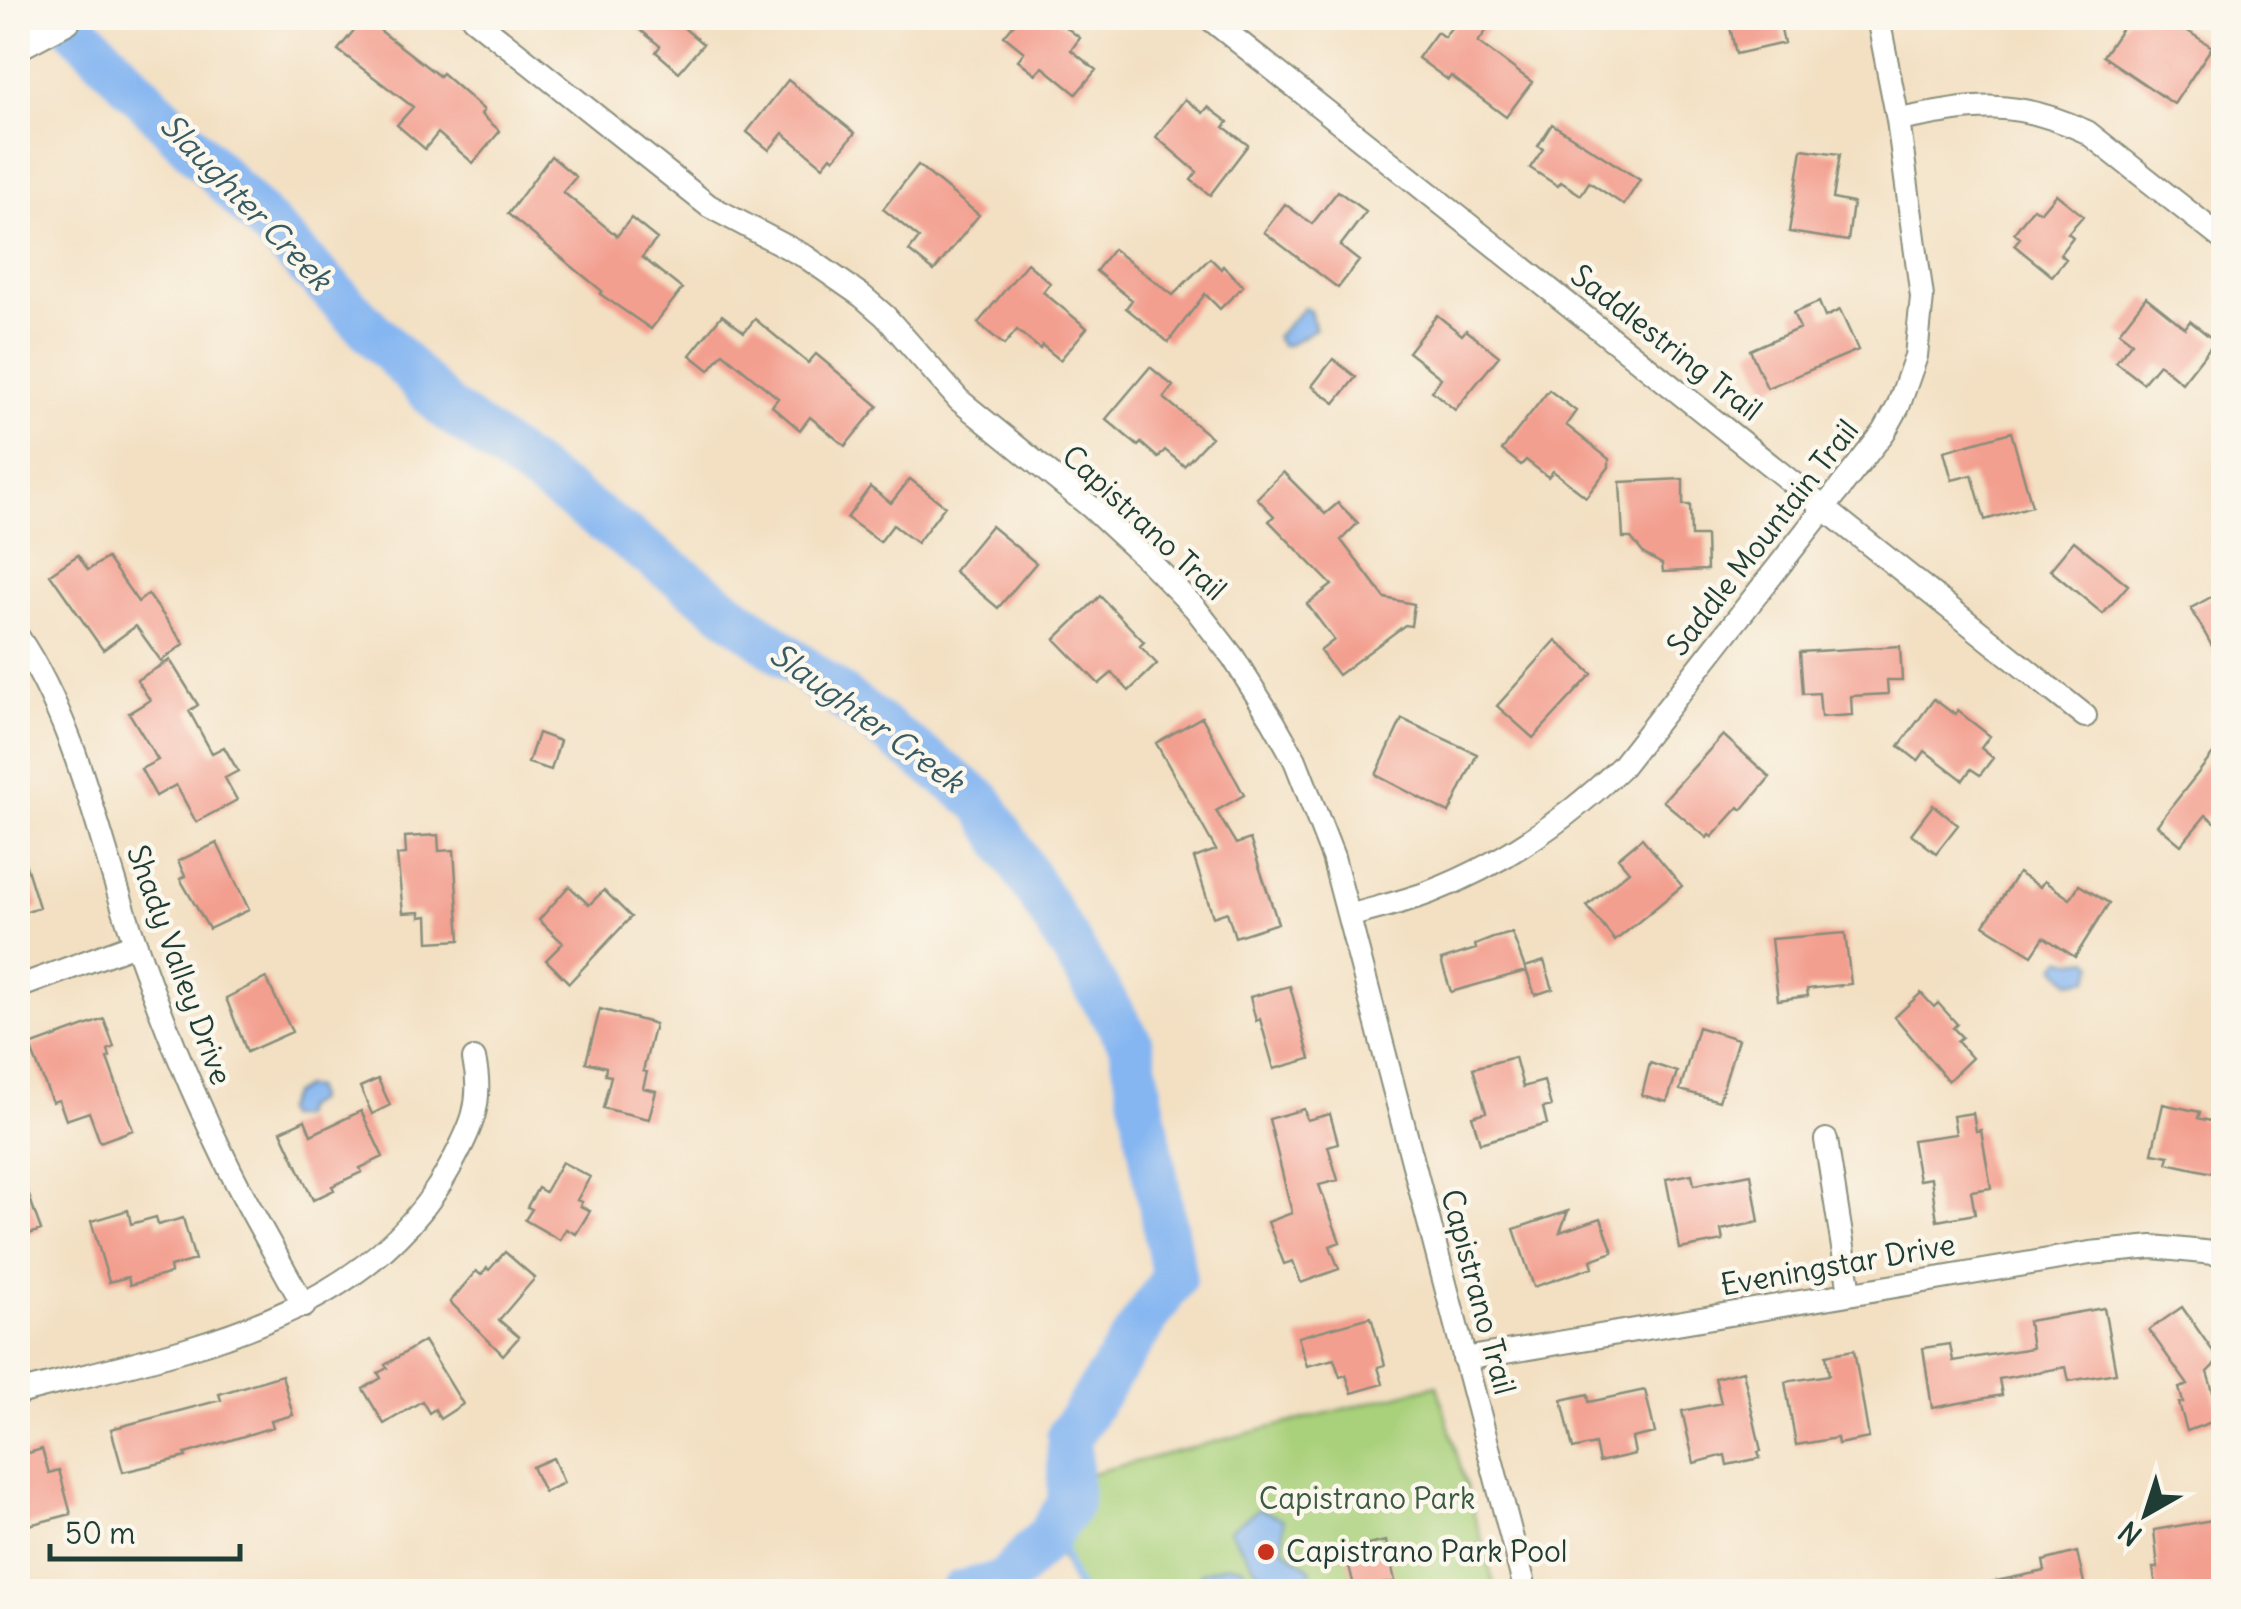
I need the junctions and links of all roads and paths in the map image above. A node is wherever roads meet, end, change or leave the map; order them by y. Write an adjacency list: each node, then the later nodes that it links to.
1 (66, 18): 5 (main road)
2 (473, 18): 11 (street, Capistrano Trail)
3 (1209, 18): 8 (street, Saddlestring Trail)
4 (1878, 18): 6 (street, Saddle Mountain Trail)
5 (18, 43)
6 (1898, 120): 7 (street); 8 (street, Saddle Mountain Trail)
7 (2224, 240)
8 (1827, 509): 10 (street, Saddlestring Trail); 11 (street, Saddle Mountain Trail)
9 (18, 637): 12 (street, Shady Valley Drive)
10 (2085, 716)
11 (1349, 916): 19 (street, Capistrano Trail)
12 (135, 944): 13 (street); 18 (street, Shady Valley Drive)
13 (18, 987)
14 (474, 1059): 18 (street)
15 (1826, 1140): 17 (street)
16 (2224, 1254): 17 (street, Eveningstar Drive)
17 (1850, 1292): 19 (street, Eveningstar Drive)
18 (304, 1306): 20 (street)
19 (1464, 1359): 21 (street, Capistrano Trail)
20 (18, 1393)
21 (1526, 1592)

